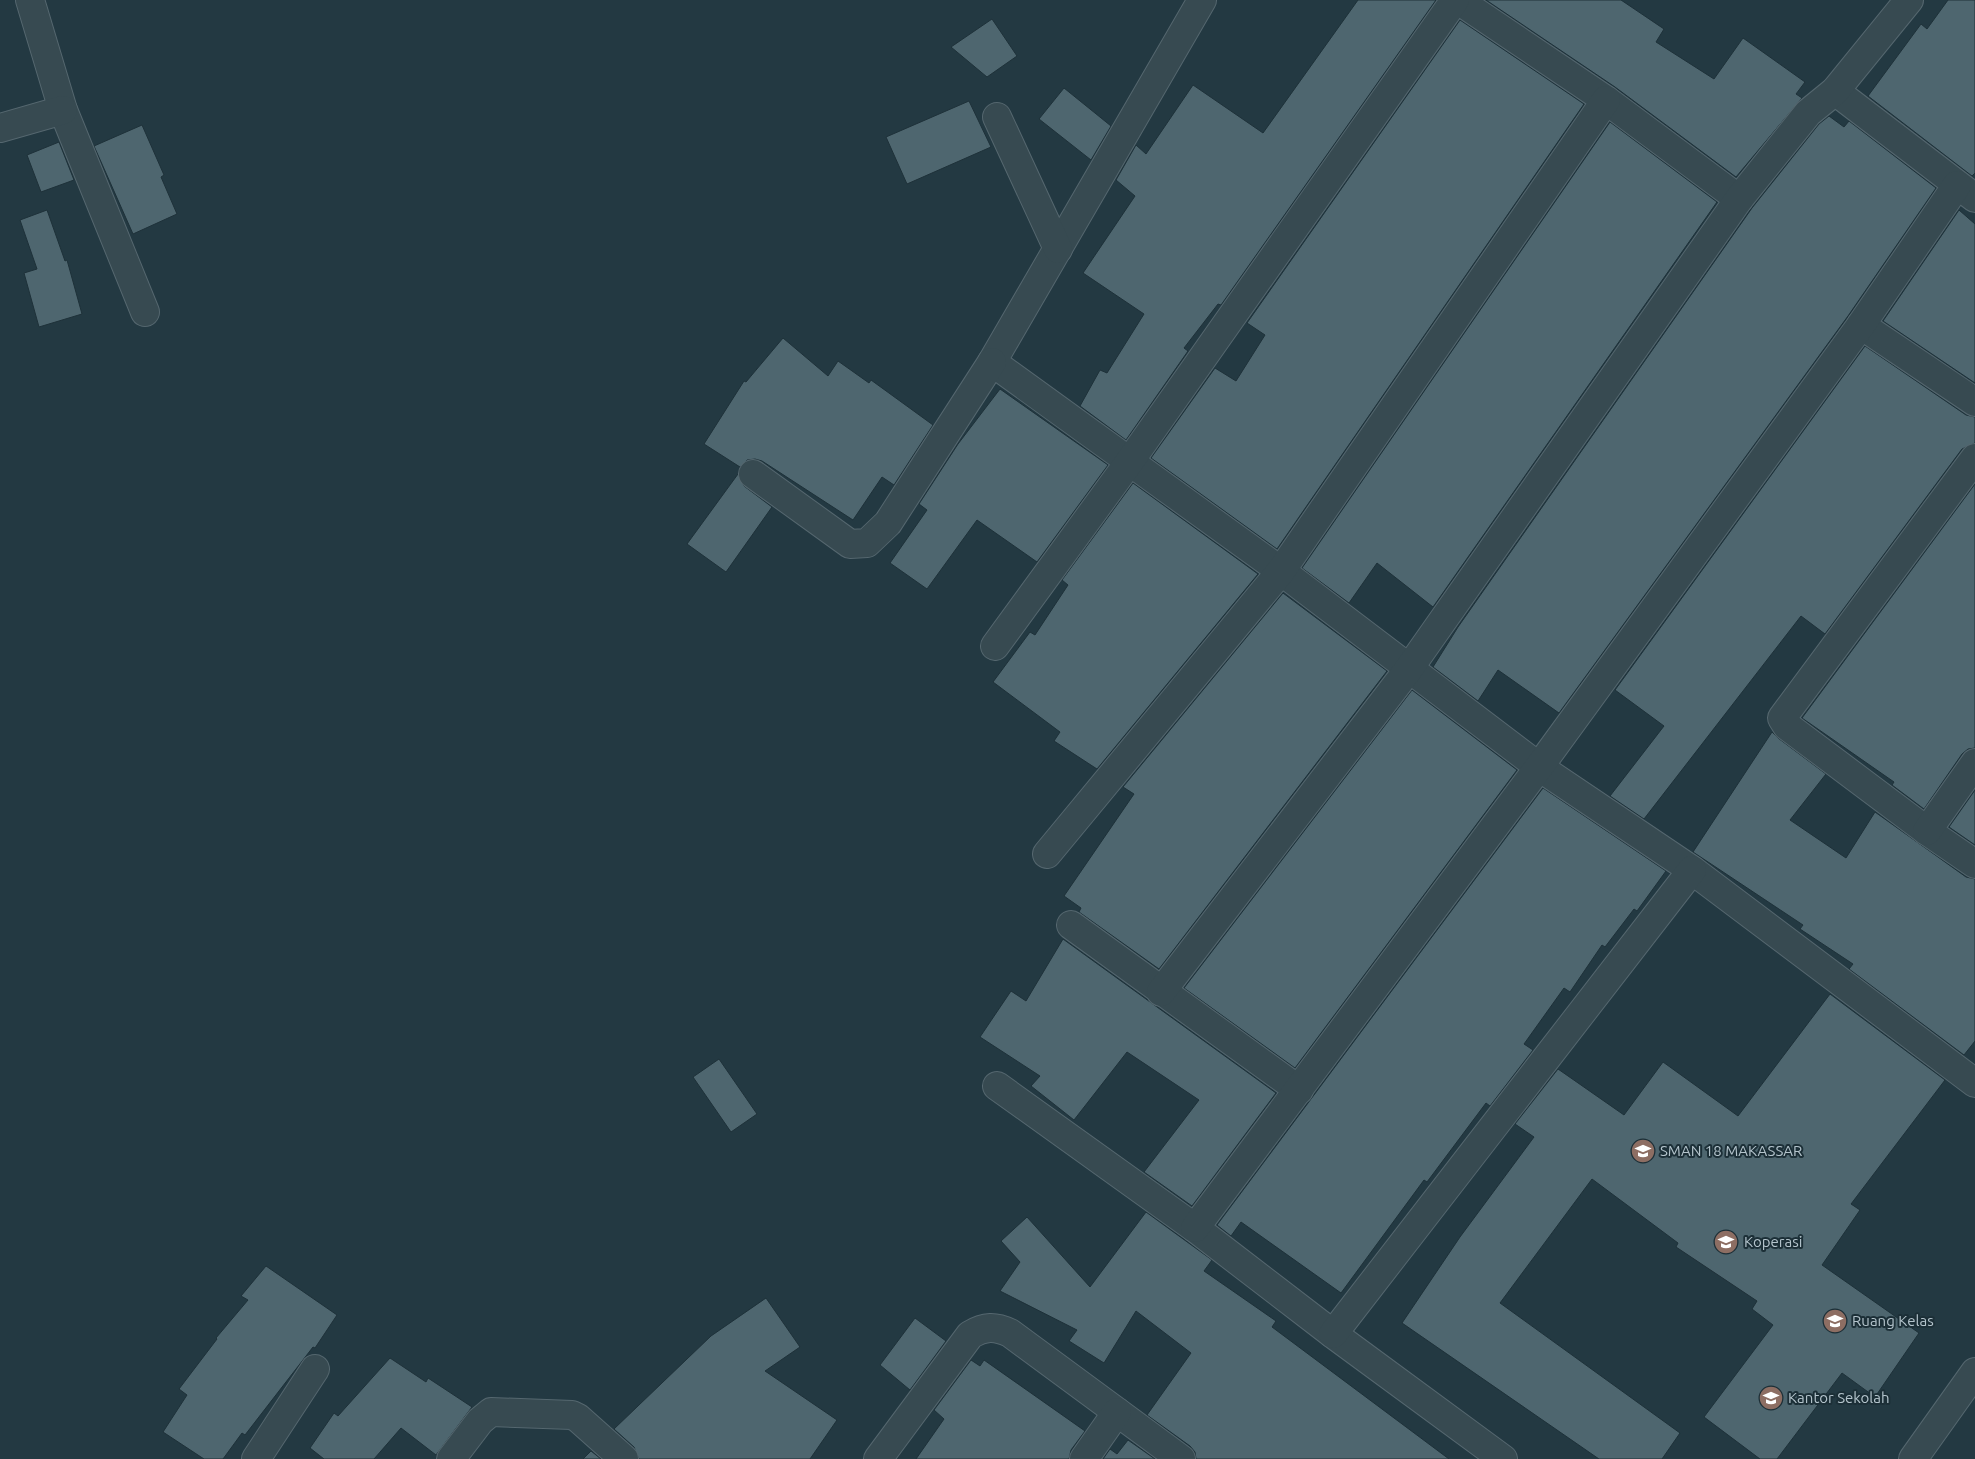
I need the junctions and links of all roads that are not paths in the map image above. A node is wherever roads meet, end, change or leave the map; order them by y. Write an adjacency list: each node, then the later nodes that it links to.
1 (30, 0): 7 (street)
2 (1202, 0): 12 (street)
3 (1457, 0): 6 (street); 18 (street)
4 (1909, 0): 5 (street)
5 (1835, 90): 10 (street); 11 (street)
6 (1606, 100): 11 (street); 20 (street)
7 (63, 110): 9 (street); 13 (street)
8 (997, 117): 12 (street)
9 (0, 128)
10 (1970, 193): 14 (street)
11 (1739, 199): 22 (street)
12 (1058, 249): 15 (street)
13 (145, 312)
14 (1861, 325): 16 (street); 24 (street)
15 (992, 362): 18 (street); 19 (street)
16 (1975, 402)
17 (1975, 458): 25 (street)
18 (1130, 461): 20 (street); 21 (street)
19 (753, 474)
20 (1281, 571): 22 (street); 26 (street)
21 (995, 646)
22 (1408, 670): 24 (street); 30 (street)
23 (1975, 763): 25 (street)
24 (1539, 767): 28 (street); 33 (street)
25 (1927, 831): 27 (street)
26 (1047, 854)
27 (1975, 864)
28 (1692, 870): 31 (street); 35 (street)
29 (1071, 925): 30 (street)
30 (1161, 992): 33 (street)
31 (1975, 1083)
32 (997, 1086): 34 (street)
33 (1299, 1090): 34 (street)
34 (1195, 1228): 35 (street)
35 (1333, 1334): 46 (street)
36 (315, 1368): 40 (street)
37 (1975, 1372): 39 (street)
38 (1117, 1412): 43 (street); 44 (street); 45 (street)
39 (1918, 1457)
40 (256, 1459)
41 (451, 1459): 42 (street)
42 (624, 1459)
43 (878, 1459)
44 (1084, 1459)
45 (1181, 1459)
46 (1503, 1459)

